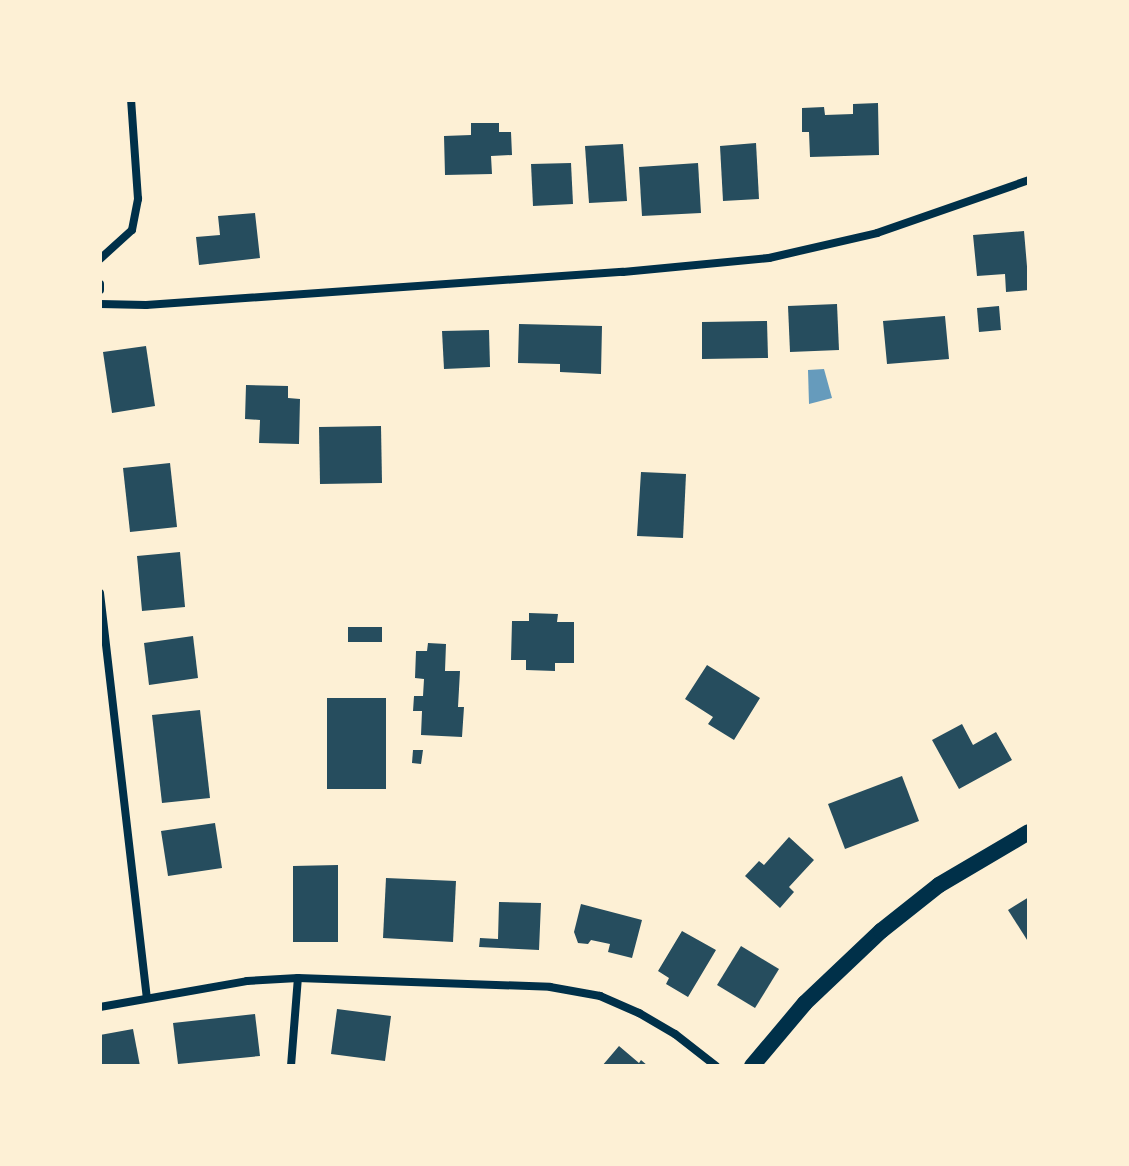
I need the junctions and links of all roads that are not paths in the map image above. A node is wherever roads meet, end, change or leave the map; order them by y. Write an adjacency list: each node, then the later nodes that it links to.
1 (131, 100): 3 (street)
2 (1029, 180): 4 (street)
3 (100, 259)
4 (100, 304)
5 (100, 593): 8 (street)
6 (1029, 832): 12 (main road)
7 (298, 978): 8 (street); 10 (street); 11 (street)
8 (147, 997): 9 (street)
9 (100, 1007)
10 (291, 1066)
11 (716, 1066)
12 (752, 1066)

